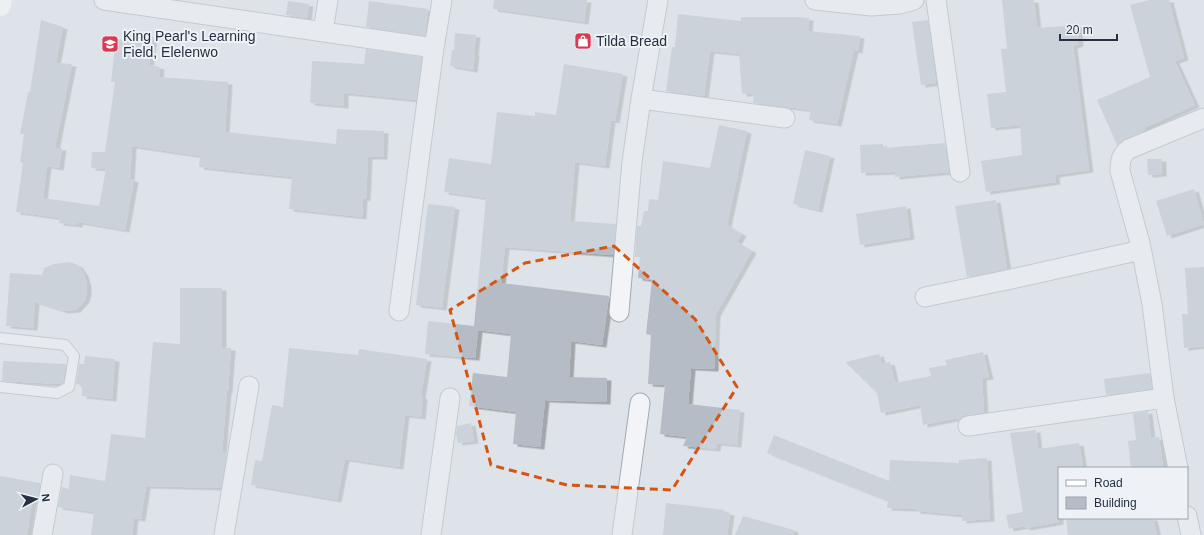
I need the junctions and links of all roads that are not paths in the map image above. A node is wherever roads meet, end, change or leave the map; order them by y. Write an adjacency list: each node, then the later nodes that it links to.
1 (1, 0): 10 (main road)
2 (104, 0): 11 (street)
3 (328, 0): 11 (street)
4 (442, 0): 12 (street)
5 (658, 0): 13 (street)
6 (815, 0): 9 (street)
7 (914, 0): 9 (street)
8 (936, 0): 16 (street)
9 (848, 2)
10 (0, 5)
11 (323, 31): 12 (street)
12 (434, 48): 19 (street)
13 (641, 99): 14 (street); 20 (street)
14 (785, 118)
15 (1204, 118): 17 (street)
16 (960, 172)
17 (1141, 250): 18 (street); 25 (street)
18 (925, 297)
19 (399, 311)
20 (619, 312)
21 (0, 338): 23 (lane)
22 (249, 386): 32 (street)
23 (0, 388)
24 (450, 398): 33 (street)
25 (1164, 398): 27 (street); 28 (street)
26 (640, 403): 34 (street)
27 (968, 426)
28 (1178, 467)
29 (53, 474): 31 (street)
30 (1188, 519): 35 (street)
31 (42, 535)
32 (224, 535)
33 (431, 535)
34 (622, 535)
35 (1191, 535)

